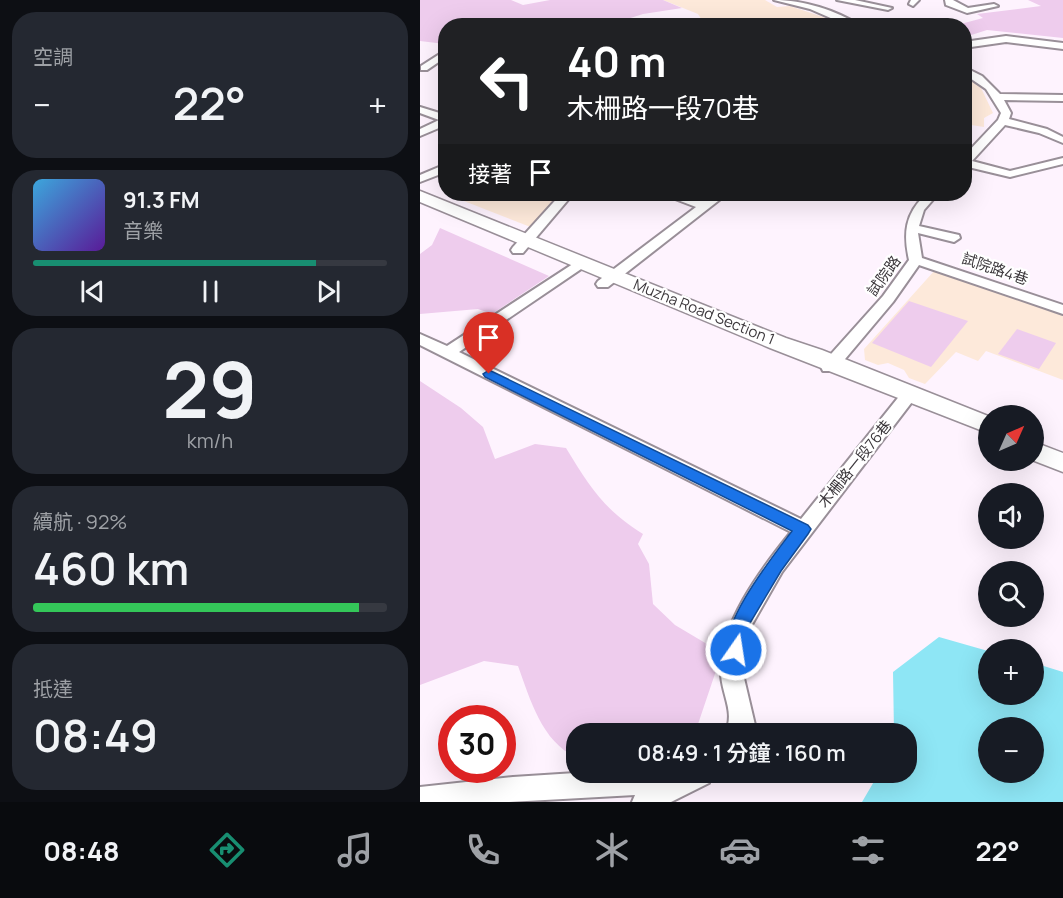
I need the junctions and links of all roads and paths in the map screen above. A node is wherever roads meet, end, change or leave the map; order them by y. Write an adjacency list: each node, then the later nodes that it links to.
1 (778, 0): 6 (street)
2 (824, 0): 6 (street)
3 (841, 0): 7 (street)
4 (949, 0): 5 (street)
5 (990, 3)
6 (812, 7): 8 (street)
7 (888, 8)
8 (838, 18)
9 (972, 44): 10 (street)
10 (1063, 46)
11 (438, 58): 12 (street)
12 (422, 68): 13 (street)
13 (438, 69)
14 (972, 73): 15 (street)
15 (998, 97): 16 (street); 19 (street)
16 (1063, 98)
17 (420, 111): 18 (street)
18 (438, 117)
19 (1003, 121): 22 (street); 23 (street)
20 (438, 124): 21 (street)
21 (420, 133)
22 (1061, 140)
23 (972, 155)
24 (1063, 161): 25 (street)
25 (972, 165)
26 (438, 171): 27 (street)
27 (420, 179)
28 (420, 196): 37 (main road, Muzha Road Section 1)
29 (561, 201): 37 (street)
30 (690, 201): 33 (street)
31 (712, 201): 33 (street)
32 (926, 201): 35 (street)
33 (706, 206): 40 (street)
34 (420, 208): 37 (main road, Muzha Road Section 1)
35 (912, 228): 36 (street); 38 (street, 試院路)
36 (954, 238)
37 (523, 245): 39 (main road, Muzha Road Section 1)
38 (916, 260): 41 (street, 試院路4巷); 44 (street, 試院路)
39 (576, 266): 40 (main road, Muzha Road Section 1); 43 (street)
40 (608, 280): 44 (main road, Muzha Road Section 1)
41 (1063, 310)
42 (420, 339): 43 (street)
43 (448, 353): 52 (street)
44 (831, 365): 45 (main road, Muzha Road Section 1); 46 (main road, Muzha Road Section 1)
45 (907, 398): 47 (main road, Muzha Road Section 1); 52 (street, 木柵路一段76巷)
46 (978, 421)
47 (978, 428)
48 (1044, 448): 50 (main road)
49 (1044, 455): 51 (main road)
50 (1063, 456)
51 (1063, 463)
52 (803, 529): 53 (street, 木柵路一段76巷)
53 (743, 723)
54 (627, 783): 56 (street)
55 (682, 783): 57 (street)
56 (420, 800)
57 (645, 802)

